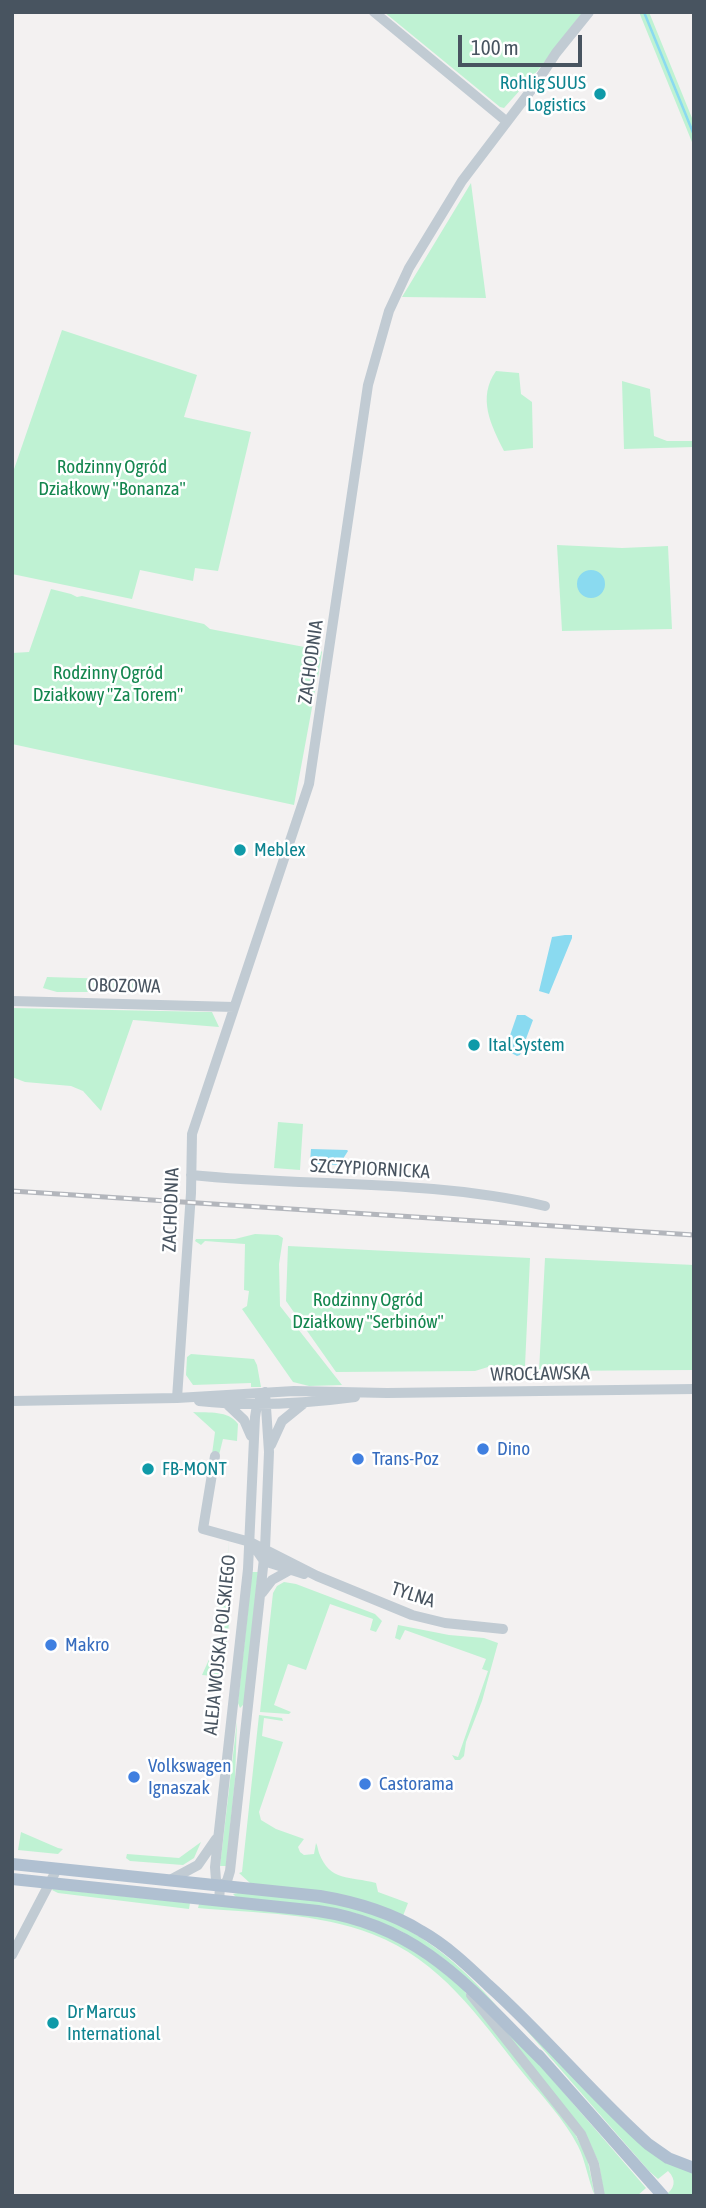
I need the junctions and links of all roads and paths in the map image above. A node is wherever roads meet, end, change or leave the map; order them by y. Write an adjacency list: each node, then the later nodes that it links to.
1 (374, 12): 3 (street)
2 (589, 12): 3 (street, ZACHODNIA)
3 (506, 121): 5 (street, ZACHODNIA)
4 (12, 1001): 5 (street, OBOZOWA)
5 (234, 1007): 6 (street, ZACHODNIA)
6 (191, 1175): 7 (street, SZCZYPIORNICKA); 11 (street, ZACHODNIA)
7 (545, 1206)
8 (694, 1389): 10 (street, WROCŁAWSKA)
9 (265, 1392): 10 (street, WROCŁAWSKA); 11 (street, WROCŁAWSKA); 14 (street)
10 (387, 1393): 15 (street, WROCŁAWSKA)
11 (177, 1398): 12 (street, WROCŁAWSKA); 13 (street, WROCŁAWSKA)
12 (12, 1401)
13 (227, 1404): 14 (street, WROCŁAWSKA); 16 (street)
14 (262, 1404): 15 (street, WROCŁAWSKA); 16 (street, ALEJA WOJSKA POLSKIEGO); 17 (street, ALEJA WOJSKA POLSKIEGO)
15 (303, 1404): 17 (street)
16 (253, 1443): 19 (street, ALEJA WOJSKA POLSKIEGO)
17 (269, 1452): 20 (street, ALEJA WOJSKA POLSKIEGO)
18 (215, 1456): 19 (street, TYLNA)
19 (250, 1542): 20 (street, TYLNA); 21 (street); 26 (street, ALEJA WOJSKA POLSKIEGO)
20 (265, 1549): 21 (street, ALEJA WOJSKA POLSKIEGO); 23 (street, TYLNA)
21 (264, 1561): 22 (street, TYLNA); 24 (street, ALEJA WOJSKA POLSKIEGO)
22 (290, 1570): 23 (street, TYLNA); 24 (street)
23 (317, 1576): 25 (street, TYLNA)
24 (260, 1597): 32 (street, ALEJA WOJSKA POLSKIEGO)
25 (503, 1629)
26 (219, 1832): 30 (street); 32 (street, ALEJA WOJSKA POLSKIEGO)
27 (12, 1864): 28 (main road)
28 (57, 1870): 30 (main road); 31 (street)
29 (12, 1879): 31 (main road)
30 (165, 1881): 32 (main road)
31 (49, 1883): 33 (main road); 34 (street)
32 (220, 1887): 33 (street, ALEJA WOJSKA POLSKIEGO); 35 (main road)
33 (219, 1901): 36 (main road)
34 (12, 1955)
35 (468, 1966): 37 (main road); 38 (main road)
36 (456, 1975): 37 (main road); 39 (street)
37 (543, 2061): 40 (main road)
38 (694, 2168)
39 (600, 2196)
40 (663, 2196)

